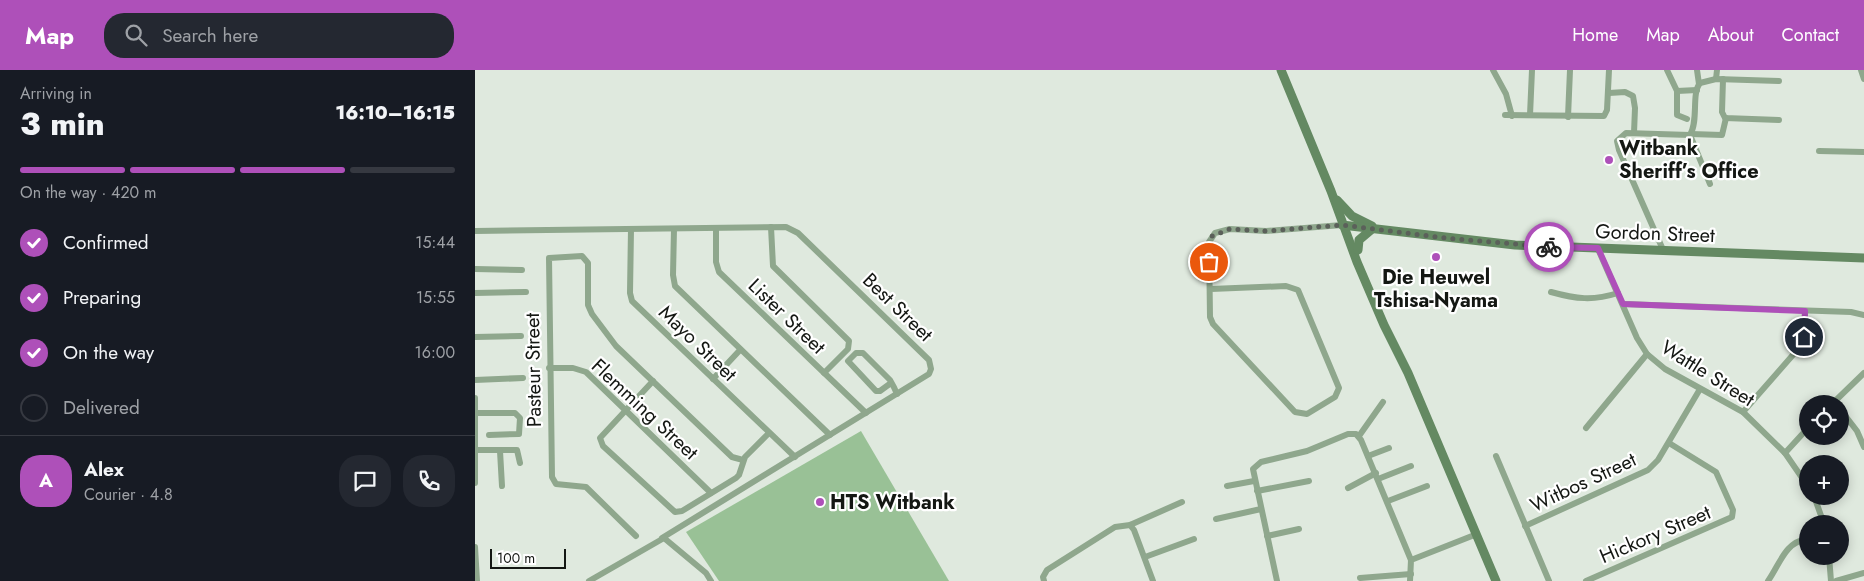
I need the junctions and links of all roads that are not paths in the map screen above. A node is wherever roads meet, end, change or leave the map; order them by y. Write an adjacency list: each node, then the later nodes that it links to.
1 (1281, 70): 28 (main road)
2 (1493, 70): 17 (street)
3 (1532, 70): 18 (street)
4 (1570, 70): 19 (street)
5 (1609, 70): 15 (street)
6 (1667, 70): 14 (street)
7 (1697, 70): 13 (street)
8 (1717, 70): 10 (street)
9 (1861, 70): 11 (street)
10 (1719, 79): 12 (street); 13 (street); 20 (street)
11 (1864, 79)
12 (1779, 81)
13 (1698, 87): 14 (street); 24 (street)
14 (1677, 90): 21 (street)
15 (1609, 93): 19 (street); 23 (street)
16 (1505, 115): 17 (street)
17 (1512, 116): 18 (street)
18 (1530, 116): 19 (street)
19 (1568, 116)
20 (1726, 118): 22 (street); 24 (street)
21 (1687, 119)
22 (1779, 120)
23 (1635, 133): 24 (street); 39 (street)
24 (1691, 134): 27 (street)
25 (1819, 151): 26 (street)
26 (1864, 152)
27 (1710, 184)
28 (1331, 191): 29 (main road); 35 (main road)
29 (1345, 225): 34 (main road, Gordon Street); 38 (main road); 43 (street, Gordon Street); 54 (main road)
30 (771, 227): 31 (street); 57 (street); 65 (street, Best Street)
31 (716, 228): 33 (street); 57 (street, Lister Street)
32 (631, 229): 33 (street); 36 (street); 60 (street, Mayo Street)
33 (674, 229): 53 (street)
34 (1372, 229): 35 (main road, Gordon Street); 38 (main road)
35 (1385, 231): 37 (main road, Gordon Street)
36 (475, 232)
37 (1598, 248): 39 (main road, Gordon Street); 47 (street, Wattle Street)
38 (1358, 250): 54 (main road)
39 (1664, 252): 40 (main road, Gordon Street)
40 (1864, 258)
41 (475, 270): 42 (street)
42 (522, 270)
43 (1211, 289): 43 (street)
44 (526, 292): 46 (street)
45 (1551, 292): 47 (street)
46 (475, 293)
47 (1618, 293): 48 (street, Wattle Street)
48 (1623, 304): 49 (street); 55 (street, Wattle Street)
49 (1805, 311): 50 (street); 70 (street)
50 (1864, 315)
51 (521, 336): 52 (street)
52 (475, 337)
53 (741, 350): 60 (street); 77 (street)
54 (1397, 350): 110 (main road)
55 (1647, 354): 64 (street, Wattle Street); 74 (street)
56 (549, 368): 62 (street, Pasteur Street); 69 (street, Flemming Street); 111 (street, Pasteur Street)
57 (824, 373): 72 (street, Lister Street)
58 (1864, 373): 66 (street)
59 (523, 378): 61 (street)
60 (713, 379): 75 (street, Mayo Street)
61 (475, 380)
62 (653, 381): 69 (street); 89 (street)
63 (891, 383): 63 (street); 65 (street)
64 (1700, 389): 70 (street, Wattle Street); 80 (street, Witbos Street)
65 (897, 394): 72 (street, Best Street)
66 (1841, 395)
67 (475, 398): 71 (street)
68 (1383, 402): 78 (street)
69 (625, 410): 102 (street, Flemming Street); 102 (street)
70 (1743, 412): 85 (street, Wattle Street)
71 (476, 413): 76 (street); 83 (street)
72 (866, 413): 77 (street, Best Street)
73 (1849, 420): 81 (street)
74 (1586, 428)
75 (769, 432): 88 (street, Mayo Street); 89 (street)
76 (489, 435)
77 (830, 435): 88 (street, Best Street)
78 (1359, 436): 86 (street); 94 (street)
79 (1799, 438): 85 (street)
80 (1669, 443): 108 (street, Witbos Street); 134 (street, Hickory Street)
81 (1864, 447)
82 (1389, 448): 86 (street)
83 (475, 450): 84 (street); 96 (street)
84 (500, 450): 90 (street); 97 (street)
85 (1785, 453): 92 (street, Wattle Street)
86 (1368, 456): 93 (street)
87 (1496, 456): 108 (street)
88 (795, 457): 113 (street, Best Street)
89 (743, 460): 102 (street)
90 (520, 463)
91 (1411, 466): 93 (street)
92 (1799, 473)
93 (1377, 476): 100 (street); 103 (street)
94 (1254, 481): 98 (street); 101 (street)
95 (1309, 481): 101 (street)
96 (475, 484)
97 (502, 486)
98 (1227, 486)
99 (1427, 486): 103 (street)
100 (1348, 488)
101 (1257, 491): 105 (street)
102 (711, 493)
103 (1388, 501): 118 (street)
104 (1182, 502): 107 (street)
105 (1261, 509): 106 (street); 112 (street)
106 (1216, 518)
107 (1130, 525): 117 (street); 128 (street)
108 (1525, 526): 133 (street)
109 (1299, 529): 112 (street)
110 (1477, 534): 118 (street); 132 (main road)
111 (636, 536)
112 (1267, 536): 130 (street)
113 (662, 538): 126 (street, Best Street); 127 (street)
114 (1194, 539): 117 (street)
115 (1799, 540): 135 (street)
116 (475, 546): 120 (street)
117 (1145, 557): 129 (street)
118 (1411, 560): 122 (street)
119 (1830, 565): 136 (street)
120 (476, 566): 125 (street)
121 (1864, 573): 137 (street)
122 (1411, 574): 124 (street); 131 (street)
123 (1361, 578): 124 (street)
124 (1380, 579)
125 (477, 581)
126 (589, 581)
127 (711, 581)
128 (1043, 581)
129 (1153, 581)
130 (1277, 581)
131 (1410, 581)
132 (1496, 581)
133 (1549, 581)
134 (1587, 581)
135 (1768, 581)
136 (1831, 581)
137 (1836, 581)

